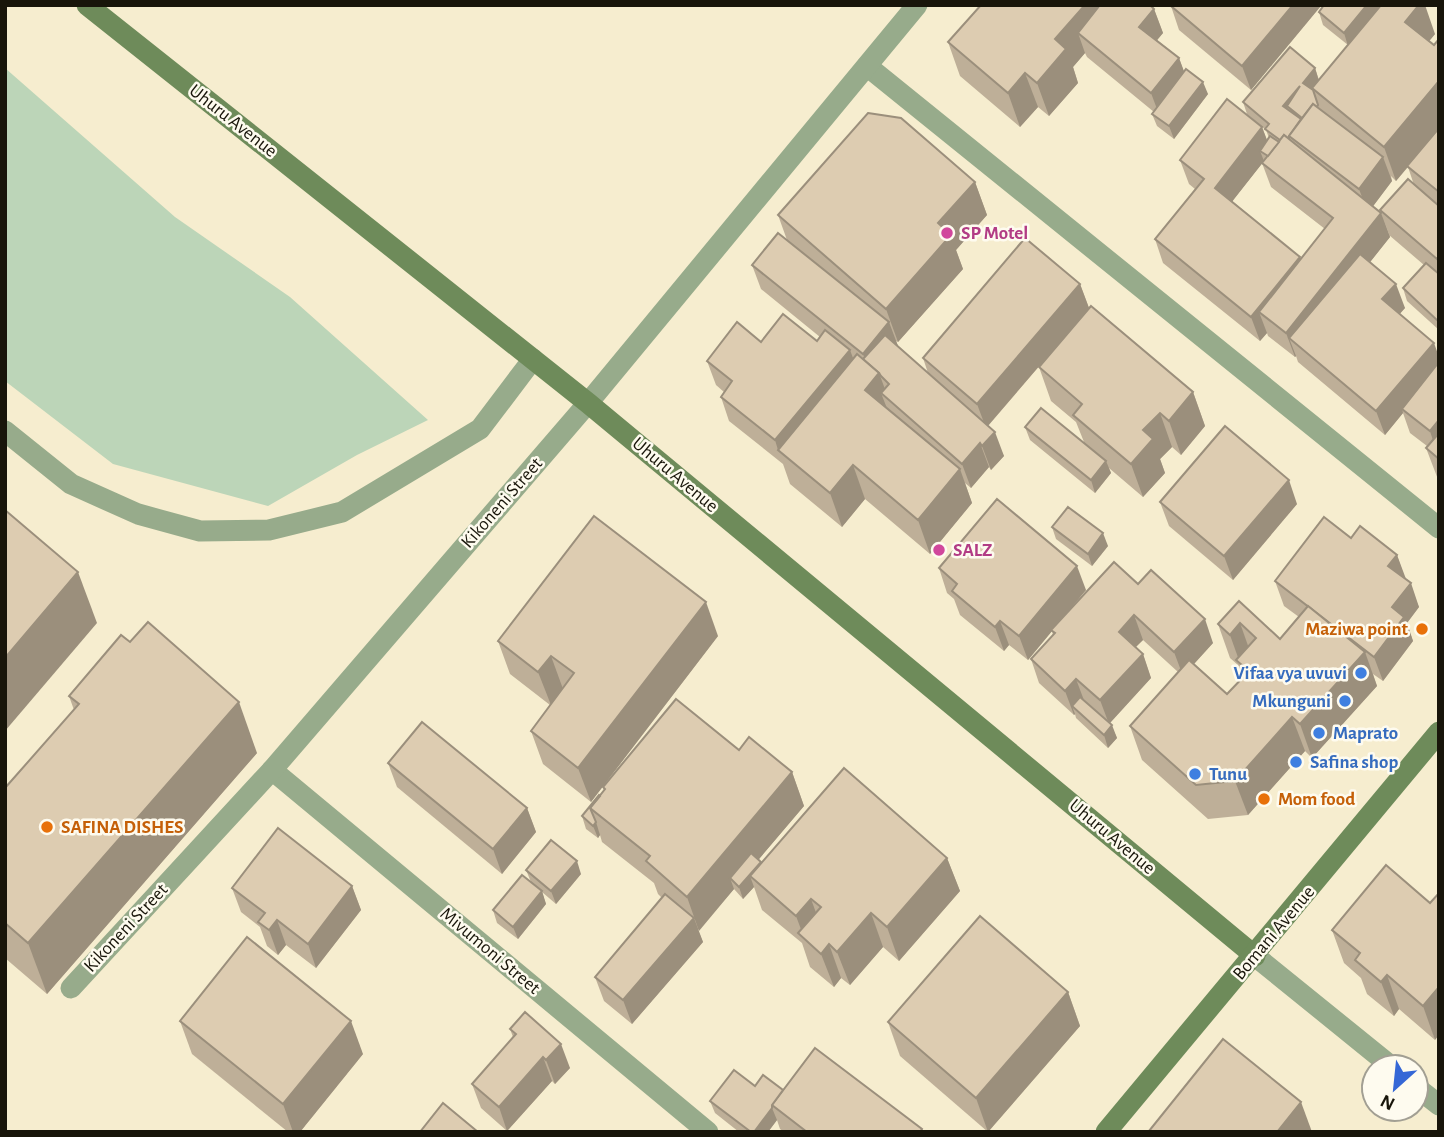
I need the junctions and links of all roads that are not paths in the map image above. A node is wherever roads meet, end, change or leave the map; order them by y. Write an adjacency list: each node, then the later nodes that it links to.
1 (87, 5): 4 (street, Uhuru Avenue)
2 (917, 5): 3 (street, Kikoneni Street)
3 (867, 66): 5 (street, Kikoneni Street); 7 (street)
4 (533, 359): 5 (street, Uhuru Avenue); 6 (street)
5 (588, 403): 9 (street, Kikoneni Street); 10 (street, Uhuru Avenue)
6 (5, 431)
7 (1439, 528)
8 (1439, 732): 10 (street, Bomani Avenue)
9 (272, 770): 11 (street, Kikoneni Street); 13 (street, Mivumoni Street)
10 (1255, 956): 12 (street); 14 (street, Bomani Avenue)
11 (71, 988)
12 (1375, 1053)
13 (708, 1132)
14 (1106, 1132)

